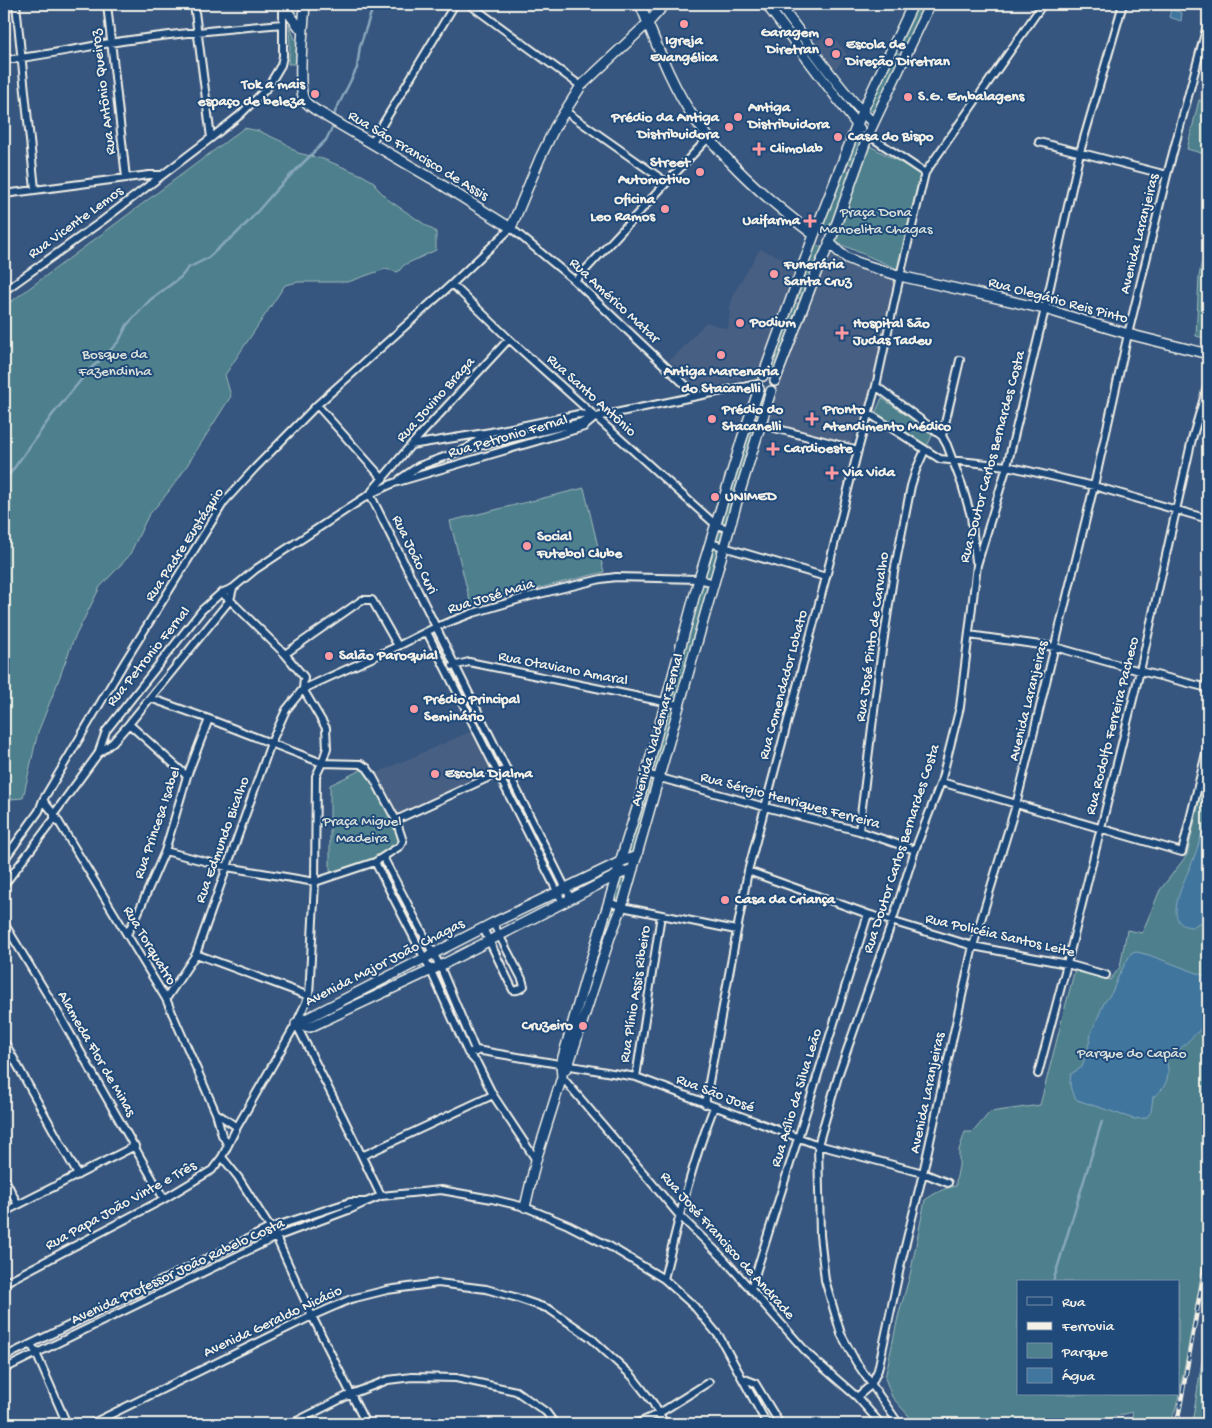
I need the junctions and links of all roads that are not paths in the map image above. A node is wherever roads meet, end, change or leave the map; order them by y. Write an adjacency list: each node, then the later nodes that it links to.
1 (16, 4): 26 (street)
2 (107, 4): 23 (street, Rua Antônio Queiroz)
3 (194, 4): 21 (street)
4 (283, 4): 19 (street, Rua Vicente Lemos); 22 (street)
5 (305, 4): 22 (street)
6 (455, 4): 39 (street)
7 (469, 4): 30 (street)
8 (640, 4): 18 (street)
9 (665, 4): 18 (street)
10 (767, 4): 20 (street)
11 (779, 4): 20 (street)
12 (930, 4): 16 (street)
13 (1043, 4): 44 (street)
14 (1123, 4): 41 (street, Rua Doutor Carlos Bernardes Costa)
15 (912, 6): 16 (street); 24 (street)
16 (925, 14): 25 (street)
17 (1208, 22): 46 (street, Avenida Laranjeiras)
18 (648, 23): 30 (street); 37 (street)
19 (283, 24): 21 (street); 38 (street, Rua Vicente Lemos)
20 (789, 24): 28 (street)
21 (197, 32): 23 (street); 38 (street)
22 (303, 32): 39 (street, Rua São Francisco de Assis)
23 (111, 43): 26 (street); 47 (street, Rua Antônio Queiroz)
24 (892, 48): 25 (street); 29 (street)
25 (906, 55): 31 (street)
26 (22, 58): 27 (street); 49 (street)
27 (4, 60)
28 (826, 76): 33 (street); 35 (street)
29 (877, 81): 31 (street); 33 (street)
30 (582, 86): 32 (street)
31 (890, 88): 34 (street)
32 (565, 111): 48 (street); 53 (street)
33 (862, 112): 34 (street); 35 (street)
34 (873, 123): 36 (street)
35 (857, 127): 36 (street); 42 (street)
36 (868, 135): 43 (street); 44 (street)
37 (709, 137): 48 (street); 54 (street)
38 (211, 138): 45 (street, Rua Vicente Lemos)
39 (372, 142): 53 (street, Rua São Francisco de Assis)
40 (1039, 142): 41 (street)
41 (1080, 152): 46 (street); 62 (street, Rua Doutor Carlos Bernardes Costa)
42 (842, 165): 43 (street); 51 (street)
43 (855, 171): 52 (street)
44 (925, 174): 58 (street)
45 (161, 175): 47 (street); 61 (street, Rua Vicente Lemos)
46 (1167, 175): 64 (street, Avenida Laranjeiras)
47 (126, 178): 49 (street)
48 (666, 182): 59 (street)
49 (35, 189): 50 (street)
50 (4, 194)
51 (829, 196): 52 (street); 54 (street)
52 (844, 202): 55 (street)
53 (511, 228): 59 (street, Rua Américo Matar); 60 (street, Rua Padre Eustáquio)
54 (814, 235): 55 (street); 56 (street)
55 (829, 242): 57 (street); 58 (street)
56 (802, 268): 57 (street); 63 (street)
57 (816, 273): 65 (street)
58 (900, 276): 62 (street, Rua Olegário Reis Pinto); 74 (street, Rua Comendador Lobato)
59 (575, 281): 76 (street, Rua Américo Matar)
60 (452, 284): 66 (street, Rua Santo Antônio); 77 (street, Rua Padre Eustáquio)
61 (4, 291)
62 (1045, 309): 64 (street, Rua Olegário Reis Pinto); 91 (street, Rua Doutor Carlos Bernardes Costa)
63 (780, 332): 65 (street); 67 (street)
64 (1128, 334): 69 (street, Rua Olegário Reis Pinto); 96 (street, Avenida Laranjeiras)
65 (792, 336): 68 (street)
66 (509, 339): 79 (street, Rua Santo Antônio); 86 (street, Rua Jovino Braga)
67 (774, 348): 68 (street); 72 (street)
68 (786, 354): 71 (street)
69 (1208, 354)
70 (960, 360): 83 (street)
71 (775, 381): 72 (street); 75 (street)
72 (760, 383): 75 (street); 76 (street, Rua Petronio Fernal); 80 (street, Avenida Valdemar Fernal)
73 (1208, 384): 100 (street, Rua Rodolfo Ferreira Pacheco)
74 (876, 386): 78 (street, Rua Comendador Lobato); 83 (street)
75 (772, 391): 81 (street, Avenida Valdemar Fernal)
76 (696, 396): 79 (street, Rua Petronio Fernal)
77 (317, 405): 94 (street); 152 (street, Rua Padre Eustáquio)
78 (868, 413): 88 (street, Rua Comendador Lobato); 89 (street)
79 (596, 417): 82 (street, Rua Petronio Fernal); 87 (street, Rua Petronio Fernal); 95 (street, Rua Petronio Fernal); 102 (street, Rua Santo Antônio)
80 (748, 421): 81 (street); 84 (street, Avenida Valdemar Fernal)
81 (760, 425): 85 (street, Avenida Valdemar Fernal); 88 (street)
82 (491, 432): 86 (street, Rua Petronio Fernal); 87 (street, Rua Petronio Fernal)
83 (942, 436): 90 (street)
84 (742, 439): 85 (street); 92 (street, Avenida Valdemar Fernal)
85 (754, 443): 93 (street, Avenida Valdemar Fernal)
86 (411, 445): 94 (street, Rua Jovino Braga)
87 (466, 449): 95 (street, Rua Petronio Fernal)
88 (858, 450): 107 (street, Rua Comendador Lobato)
89 (925, 450): 90 (street); 163 (street, Rua José Pinto de Carvalho)
90 (952, 460): 91 (street); 106 (street)
91 (1006, 466): 96 (street); 106 (street, Rua Doutor Carlos Bernardes Costa)
92 (733, 467): 93 (street); 98 (street, Avenida Valdemar Fernal)
93 (746, 470): 99 (street, Avenida Valdemar Fernal)
94 (383, 479): 97 (street, Rua Petronio Fernal)
95 (394, 483): 97 (street, Rua Petronio Fernal)
96 (1094, 486): 100 (street); 121 (street, Avenida Laranjeiras)
97 (370, 494): 110 (street, Rua Petronio Fernal); 115 (street, Rua João Curi)
98 (724, 495): 99 (street); 102 (street, Avenida Valdemar Fernal)
99 (738, 498): 103 (street, Avenida Valdemar Fernal)
100 (1176, 510): 101 (street); 126 (street, Rua Rodolfo Ferreira Pacheco)
101 (1208, 519)
102 (716, 525): 103 (street); 104 (street, Avenida Valdemar Fernal)
103 (729, 529): 105 (street, Avenida Valdemar Fernal)
104 (710, 543): 105 (street); 108 (street, Avenida Valdemar Fernal)
105 (724, 546): 107 (street); 109 (street, Avenida Valdemar Fernal)
106 (977, 564): 117 (street, Rua Doutor Carlos Bernardes Costa)
107 (826, 577): 155 (street, Rua Comendador Lobato)
108 (699, 579): 109 (street, Rua José Maia); 113 (street, Avenida Valdemar Fernal); 115 (street, Rua José Maia)
109 (714, 583): 114 (street, Avenida Valdemar Fernal)
110 (233, 588): 111 (street, Rua Petronio Fernal); 112 (street, Rua Petronio Fernal)
111 (221, 593): 112 (street); 143 (street, Rua Petronio Fernal)
112 (230, 600): 122 (street); 130 (street, Rua Petronio Fernal)
113 (691, 612): 114 (street); 118 (street, Avenida Valdemar Fernal)
114 (704, 615): 119 (street, Avenida Valdemar Fernal)
115 (436, 627): 116 (street, Rua José Maia); 123 (street, Rua João Curi)
116 (427, 632): 120 (street, Rua José Maia); 125 (street)
117 (968, 635): 121 (street); 150 (street, Rua Doutor Carlos Bernardes Costa)
118 (683, 641): 119 (street); 124 (street, Avenida Valdemar Fernal)
119 (696, 644): 127 (street, Avenida Valdemar Fernal)
120 (398, 646): 122 (street); 128 (street, Rua José Maia)
121 (1055, 647): 126 (street); 154 (street, Avenida Laranjeiras)
122 (285, 654): 128 (street)
123 (455, 666): 125 (street, Rua Otaviano Amaral); 131 (street, Rua João Curi); 132 (street, Rua Otaviano Amaral)
124 (675, 669): 127 (street); 132 (street, Avenida Valdemar Fernal)
125 (446, 670): 133 (street)
126 (1140, 671): 129 (street); 161 (street, Rua Rodolfo Ferreira Pacheco)
127 (689, 672): 134 (street, Avenida Valdemar Fernal)
128 (303, 688): 141 (street, Rua Edmundo Bicalho); 144 (street)
129 (1208, 688)
130 (150, 698): 135 (street); 136 (street, Rua Petronio Fernal)
131 (472, 701): 133 (street); 137 (street, Rua João Curi)
132 (666, 702): 134 (street, Rua Otaviano Amaral); 139 (street, Avenida Valdemar Fernal)
133 (463, 705): 138 (street)
134 (679, 706): 140 (street, Avenida Valdemar Fernal)
135 (209, 719): 141 (street); 148 (street, Rua Princesa Isabel)
136 (129, 724): 143 (street, Rua Petronio Fernal); 148 (street)
137 (487, 730): 138 (street); 145 (street, Rua João Curi)
138 (479, 734): 146 (street)
139 (658, 734): 140 (street); 147 (street, Avenida Valdemar Fernal)
140 (670, 737): 149 (street, Avenida Valdemar Fernal)
141 (271, 743): 144 (street); 174 (street, Rua Edmundo Bicalho)
142 (1208, 745): 161 (street)
143 (98, 754): 159 (street, Rua Petronio Fernal)
144 (322, 763): 160 (street); 178 (street)
145 (507, 769): 146 (street); 151 (street, Rua João Curi)
146 (498, 773): 153 (street); 160 (street)
147 (646, 774): 149 (street, Rua Sérgio Henriques Ferreira); 156 (street, Avenida Valdemar Fernal)
148 (186, 776): 166 (street, Rua Princesa Isabel)
149 (658, 778): 155 (street, Rua Sérgio Henriques Ferreira); 158 (street, Avenida Valdemar Fernal)
150 (941, 782): 154 (street); 165 (street, Rua Doutor Carlos Bernardes Costa)
151 (522, 798): 153 (street); 162 (street, Rua João Curi)
152 (43, 800): 157 (street, Rua Padre Eustáquio); 159 (street, Rua Torquatro)
153 (513, 804): 164 (street)
154 (1016, 805): 161 (street); 199 (street, Avenida Laranjeiras)
155 (765, 807): 163 (street, Rua Sérgio Henriques Ferreira); 176 (street, Rua Comendador Lobato)
156 (637, 808): 158 (street); 172 (street, Avenida Valdemar Fernal)
157 (39, 810): 159 (street); 170 (street, Rua Padre Eustáquio)
158 (649, 811): 167 (street, Avenida Valdemar Fernal)
159 (54, 814): 179 (street, Rua Petronio Fernal); 195 (street, Rua Torquatro)
160 (396, 820): 168 (street)
161 (1101, 828): 203 (street, Rua Rodolfo Ferreira Pacheco)
162 (537, 831): 164 (street); 169 (street, Rua João Curi)
163 (859, 831): 165 (street, Rua Sérgio Henriques Ferreira)
164 (528, 836): 173 (street)
165 (915, 850): 189 (street, Rua Doutor Carlos Bernardes Costa)
166 (165, 851): 174 (street); 195 (street, Rua Princesa Isabel)
167 (637, 856): 172 (street, Avenida Major João Chagas); 175 (street, Avenida Valdemar Fernal)
168 (384, 857): 171 (street); 184 (street)
169 (552, 858): 173 (street); 180 (street, Rua João Curi)
170 (4, 860)
171 (375, 862): 178 (street); 186 (street)
172 (620, 862): 177 (street, Avenida Valdemar Fernal); 180 (street, Avenida Major João Chagas)
173 (543, 864): 181 (street)
174 (227, 867): 178 (street); 200 (street, Rua Edmundo Bicalho)
175 (633, 869): 177 (street, Avenida Major João Chagas); 185 (street, Avenida Valdemar Fernal)
176 (748, 871): 187 (street, Rua Policéia Santos Leite); 193 (street, Rua Comendador Lobato)
177 (617, 874): 182 (street, Avenida Major João Chagas); 183 (street, Avenida Valdemar Fernal)
178 (315, 882): 208 (street, Rua Papa João Vinte e Três)
179 (4, 884)
180 (566, 888): 181 (street, Avenida Major João Chagas); 182 (street, Rua João Curi)
181 (556, 893): 182 (street); 191 (street, Avenida Major João Chagas)
182 (567, 901): 196 (street, Avenida Major João Chagas)
183 (608, 902): 185 (street); 194 (street, Avenida Valdemar Fernal)
184 (409, 906): 186 (street); 201 (street)
185 (622, 907): 188 (street); 197 (street, Avenida Valdemar Fernal)
186 (401, 910): 202 (street)
187 (868, 914): 189 (street, Rua Policéia Santos Leite); 224 (street, Rua Acílio da Silva Leão)
188 (661, 915): 193 (street); 218 (street, Rua Plínio Assis Ribeiro)
189 (892, 922): 199 (street, Rua Policéia Santos Leite); 226 (street, Rua Doutor Carlos Bernardes Costa)
190 (4, 923): 227 (street, Alameda Flor de Minas)
191 (493, 923): 192 (street, Avenida Major João Chagas); 196 (street)
192 (483, 928): 198 (street); 201 (street, Avenida Major João Chagas)
193 (736, 930): 220 (street, Rua Comendador Lobato)
194 (599, 933): 197 (street); 216 (street, Avenida Valdemar Fernal)
195 (127, 934): 209 (street, Rua Torquatro)
196 (499, 936): 198 (street, Avenida Major João Chagas); 198 (street)
197 (610, 937): 216 (street, Avenida Valdemar Fernal)
198 (490, 941): 204 (street, Avenida Major João Chagas)
199 (973, 946): 203 (street, Rua Policéia Santos Leite); 231 (street, Avenida Laranjeiras)
200 (196, 954): 208 (street); 209 (street, Rua Edmundo Bicalho)
201 (434, 954): 202 (street, Avenida Major João Chagas); 204 (street)
202 (424, 959): 205 (street); 207 (street, Avenida Major João Chagas)
203 (1067, 964): 206 (street, Rua Policéia Santos Leite); 217 (street, Rua Rodolfo Ferreira Pacheco)
204 (440, 966): 205 (street, Avenida Major João Chagas); 213 (street)
205 (431, 971): 210 (street, Avenida Major João Chagas); 214 (street)
206 (1106, 974)
207 (363, 989): 210 (street); 211 (street, Avenida Major João Chagas)
208 (308, 996): 211 (street, Rua Papa João Vinte e Três)
209 (166, 999): 222 (street, Rua Torquatro)
210 (367, 999): 211 (street, Avenida Major João Chagas)
211 (296, 1024): 223 (street, Rua Papa João Vinte e Três); 228 (street)
212 (4, 1042): 232 (street)
213 (476, 1050): 214 (street, Rua São José); 215 (street); 216 (street, Rua São José)
214 (468, 1053): 215 (street)
215 (477, 1063): 219 (street)
216 (563, 1070): 218 (street, Rua São José); 230 (street, Avenida Valdemar Fernal); 242 (street, Rua José Francisco de Andrade)
217 (1038, 1074)
218 (636, 1077): 220 (street, Rua São José)
219 (493, 1095): 228 (street); 230 (street)
220 (705, 1104): 221 (street, Rua São José)
221 (714, 1107): 224 (street, Rua São José); 242 (street)
222 (216, 1113): 223 (street); 225 (street, Rua Torquatro)
223 (237, 1127): 225 (street, Rua Papa João Vinte e Três)
224 (798, 1138): 226 (street, Rua São José); 250 (street, Rua Acílio da Silva Leão)
225 (228, 1145): 229 (street, Rua Papa João Vinte e Três)
226 (818, 1145): 231 (street, Rua São José); 258 (street, Rua Doutor Carlos Bernardes Costa)
227 (135, 1146): 232 (street); 236 (street, Alameda Flor de Minas)
228 (362, 1156): 235 (street)
229 (222, 1157): 236 (street, Rua Papa João Vinte e Três); 246 (street)
230 (536, 1160): 239 (street, Avenida Valdemar Fernal)
231 (924, 1173): 234 (street, Rua São José); 258 (street, Avenida Laranjeiras)
232 (78, 1175): 238 (street)
233 (4, 1177): 238 (street)
234 (948, 1183)
235 (382, 1196): 237 (street, Avenida Professor João Rabelo Costa); 239 (street, Avenida Professor João Rabelo Costa)
236 (164, 1199): 249 (street, Rua Papa João Vinte e Três)
237 (366, 1202): 240 (street, Avenida Professor João Rabelo Costa); 244 (street, Avenida Professor João Rabelo Costa)
238 (18, 1205): 241 (street)
239 (525, 1207): 248 (street, Avenida Professor João Rabelo Costa)
240 (324, 1210): 243 (street, Avenida Professor João Rabelo Costa); 244 (street)
241 (4, 1212)
242 (679, 1214): 248 (street); 250 (street, Rua José Francisco de Andrade)
243 (300, 1218): 245 (street); 246 (street, Avenida Professor João Rabelo Costa)
244 (328, 1218): 245 (street, Avenida Professor João Rabelo Costa)
245 (304, 1227): 247 (street, Avenida Professor João Rabelo Costa)
246 (270, 1228): 247 (street); 252 (street, Avenida Professor João Rabelo Costa)
247 (276, 1237): 251 (street); 253 (street, Avenida Professor João Rabelo Costa)
248 (664, 1279): 256 (street, Avenida Professor João Rabelo Costa)
249 (4, 1284)
250 (751, 1290): 260 (street, Rua José Francisco de Andrade)
251 (312, 1316): 259 (street); 261 (street, Avenida Geraldo Nicácio); 265 (street, Avenida Geraldo Nicácio)
252 (30, 1344): 253 (street); 254 (street, Avenida Professor João Rabelo Costa)
253 (36, 1353): 255 (street, Avenida Professor João Rabelo Costa); 264 (street)
254 (4, 1357)
255 (4, 1369)
256 (742, 1378): 263 (street, Avenida Professor João Rabelo Costa); 271 (street)
257 (709, 1382): 261 (street)
258 (872, 1385): 260 (street); 273 (street, Rua Doutor Carlos Bernardes Costa)
259 (351, 1394): 266 (street); 267 (street); 268 (street)
260 (857, 1397): 272 (street, Rua José Francisco de Andrade)
261 (658, 1414): 269 (street); 270 (street, Avenida Geraldo Nicácio)
262 (1208, 1416): 274 (street)
263 (777, 1423)
264 (67, 1424)
265 (91, 1424)
266 (291, 1424)
267 (366, 1424)
268 (555, 1424)
269 (636, 1424)
270 (665, 1424)
271 (766, 1424)
272 (881, 1424)
273 (899, 1424)
274 (1207, 1424)

